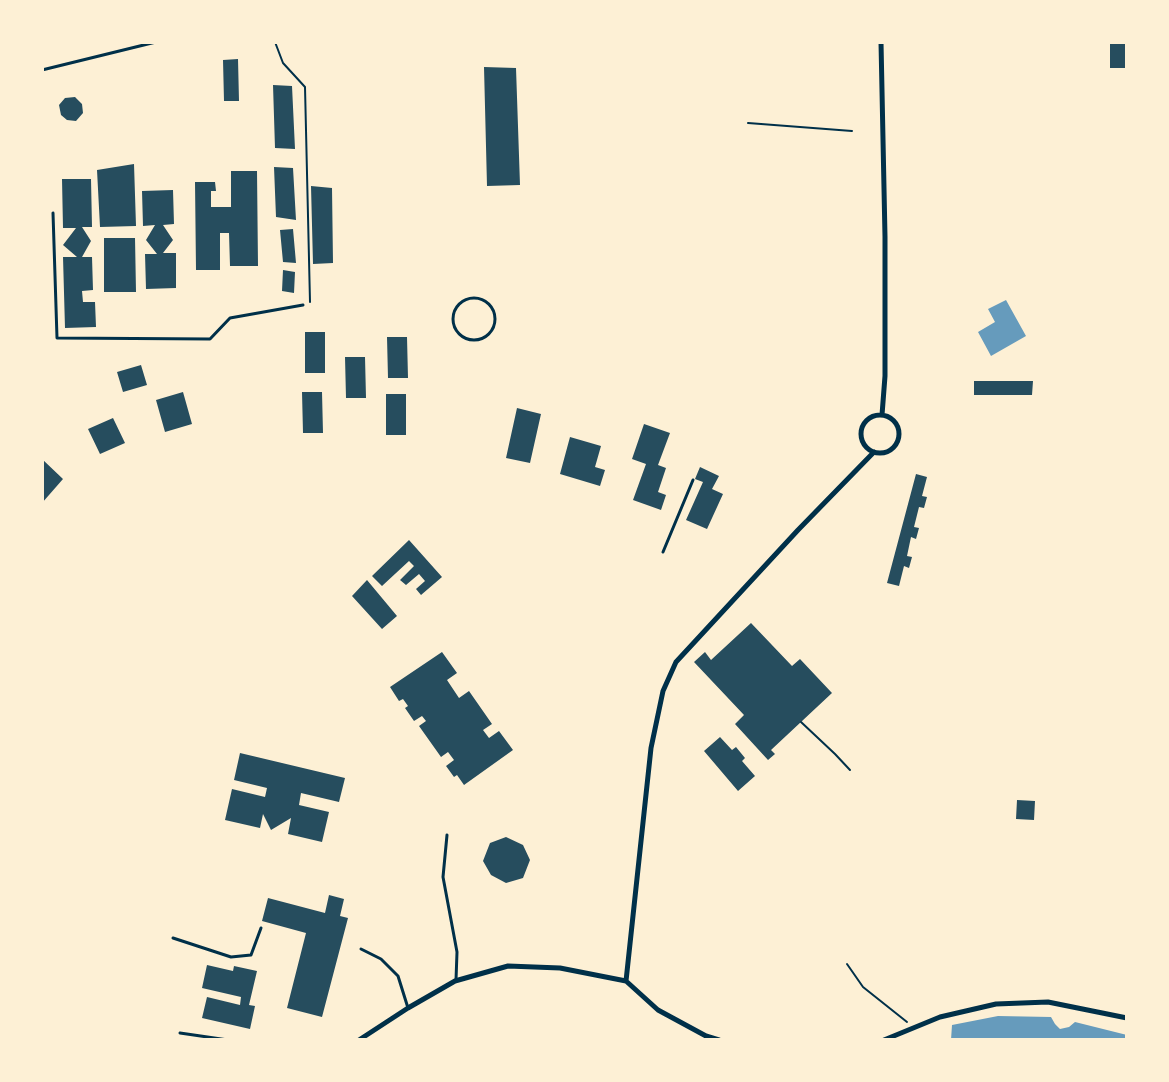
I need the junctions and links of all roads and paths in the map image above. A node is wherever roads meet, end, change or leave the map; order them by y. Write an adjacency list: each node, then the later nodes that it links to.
1 (156, 42): 4 (lane)
2 (275, 42): 10 (path)
3 (880, 42): 11 (street)
4 (42, 70)
5 (748, 123): 6 (path)
6 (852, 131)
7 (53, 213): 9 (lane)
8 (474, 298): 8 (lane)
9 (303, 304)
10 (310, 305)
11 (882, 415): 12 (street); 12 (street)
12 (874, 452): 23 (street)
13 (693, 480): 14 (lane)
14 (663, 552)
15 (801, 722): 16 (path)
16 (850, 770)
17 (447, 835): 22 (lane)
18 (261, 928): 19 (lane)
19 (172, 938)
20 (361, 949): 24 (lane)
21 (847, 964): 26 (path)
22 (455, 981): 23 (street); 24 (street)
23 (626, 981): 28 (street)
24 (408, 1008): 30 (street)
25 (1127, 1018): 26 (street)
26 (914, 1027): 32 (street)
27 (180, 1033): 29 (lane)
28 (707, 1038): 31 (street)
29 (228, 1040)
30 (359, 1040)
31 (719, 1040)
32 (884, 1040)

